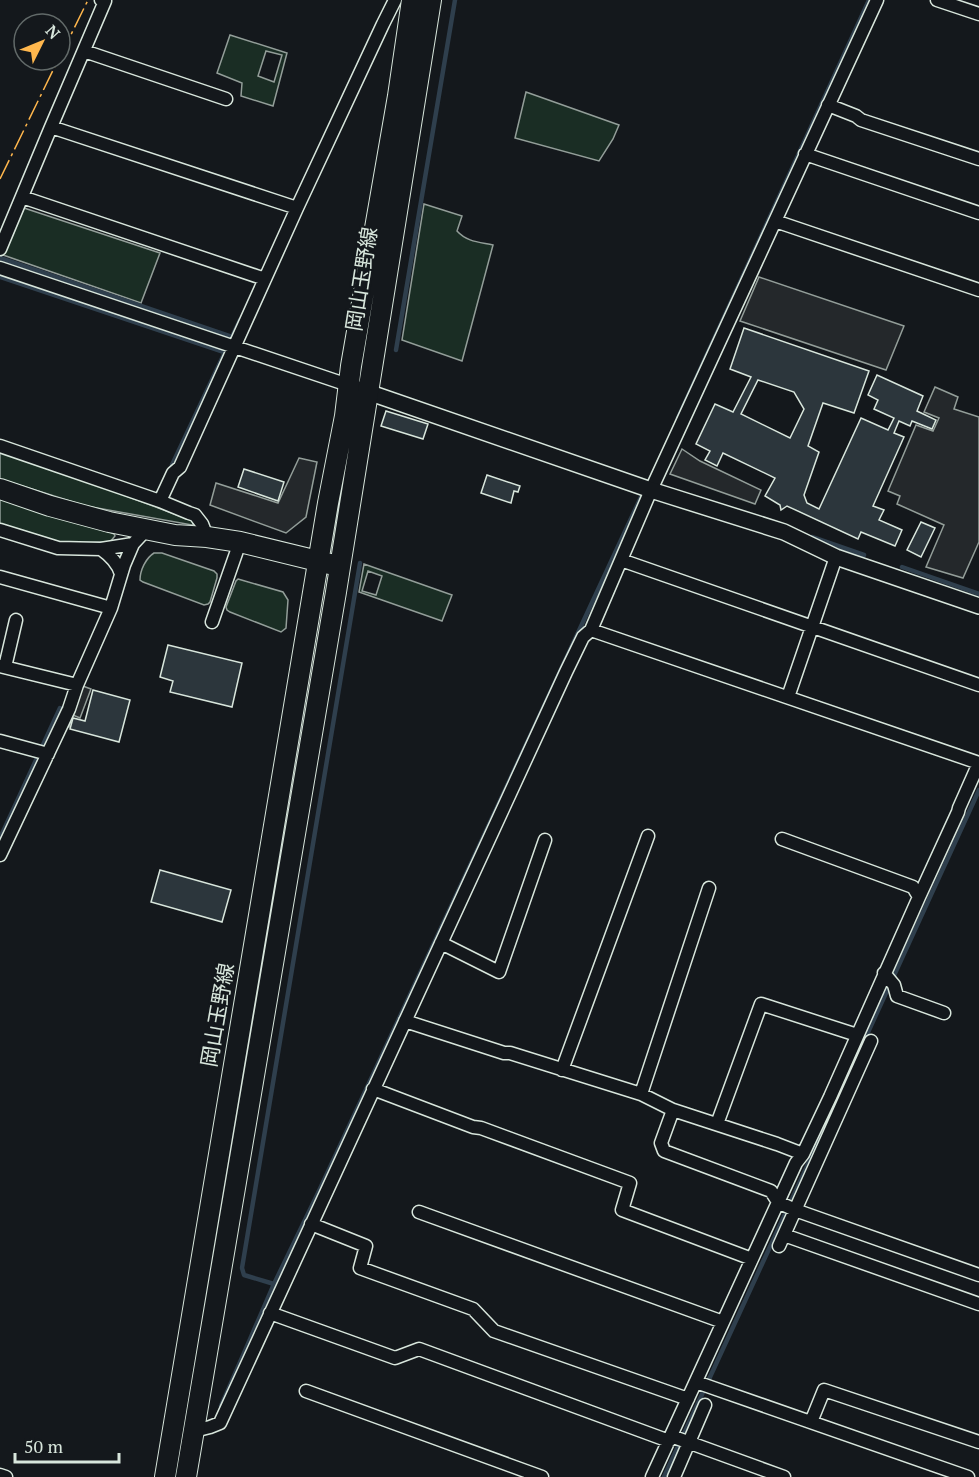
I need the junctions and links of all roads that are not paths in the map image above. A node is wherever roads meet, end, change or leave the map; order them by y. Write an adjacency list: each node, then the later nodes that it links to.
1 (101, 0): 8 (street)
2 (395, 0): 15 (street)
3 (412, 0): 23 (main road, 岡山玉野線)
4 (431, 0): 24 (main road, 岡山玉野線)
5 (877, 0): 10 (street)
6 (937, 0): 7 (street)
7 (979, 14)
8 (84, 51): 9 (street); 11 (street)
9 (226, 99)
10 (828, 105): 12 (street); 13 (street)
11 (51, 127): 14 (street); 15 (street)
12 (805, 154): 16 (street); 17 (street)
13 (979, 159)
14 (22, 197): 18 (street); 20 (street)
15 (294, 207): 20 (street)
16 (979, 213)
17 (775, 221): 21 (street); 27 (street)
18 (0, 249)
19 (0, 268): 22 (street)
20 (260, 278): 22 (street)
21 (979, 290)
22 (230, 346): 23 (street); 28 (street)
23 (348, 385): 24 (street); 36 (main road, 岡山玉野線)
24 (368, 392): 27 (street); 37 (main road, 岡山玉野線)
25 (0, 446): 28 (street)
26 (0, 489): 30 (main road)
27 (651, 490): 34 (street); 35 (street)
28 (160, 501): 31 (street)
29 (0, 530): 33 (street)
30 (140, 537): 31 (main road); 33 (street); 38 (street)
31 (207, 537): 32 (main road)
32 (240, 542): 36 (main road); 43 (street)
33 (101, 549): 38 (street)
34 (836, 557): 40 (street); 44 (street)
35 (621, 560): 44 (street); 45 (street)
36 (319, 561): 37 (main road); 92 (main road, 岡山玉野線)
37 (339, 566): 86 (main road, 岡山玉野線)
38 (121, 574): 41 (street)
39 (0, 577): 41 (street)
40 (979, 606)
41 (111, 608): 47 (street)
42 (16, 620): 46 (street)
43 (212, 622)
44 (812, 627): 48 (street); 49 (street)
45 (591, 630): 49 (street); 60 (street)
46 (2, 666): 47 (street)
47 (77, 685): 51 (street)
48 (979, 685)
49 (788, 697): 52 (street)
50 (0, 741): 51 (street)
51 (41, 752): 53 (street)
52 (979, 763): 59 (street)
53 (7, 826): 57 (street)
54 (648, 836): 66 (street)
55 (782, 839): 59 (street)
56 (545, 840): 60 (street)
57 (0, 855)
58 (709, 888): 68 (street)
59 (918, 897): 61 (street)
60 (441, 943): 63 (street)
61 (889, 979): 62 (street); 64 (street)
62 (944, 1013)
63 (405, 1021): 66 (street); 67 (street)
64 (857, 1035): 70 (street); 71 (street)
65 (871, 1041): 72 (street)
66 (562, 1070): 68 (street)
67 (373, 1089): 74 (street); 76 (street)
68 (641, 1094): 69 (street)
69 (673, 1110): 70 (street); 72 (street)
70 (717, 1124): 71 (street)
71 (803, 1154): 72 (street)
72 (787, 1206): 75 (street); 75 (street); 77 (street)
73 (419, 1212): 80 (street)
74 (311, 1224): 79 (street); 83 (street)
75 (776, 1235): 76 (street); 78 (street)
76 (752, 1259): 80 (street)
77 (979, 1275)
78 (979, 1304)
79 (270, 1312): 86 (street); 87 (street)
80 (723, 1322): 81 (street)
81 (702, 1384): 83 (street); 85 (street)
82 (306, 1391): 94 (street)
83 (688, 1399): 87 (street)
84 (705, 1405): 87 (street)
85 (811, 1422): 88 (street); 97 (street)
86 (194, 1431): 93 (main road, 岡山玉野線)
87 (678, 1440): 90 (street); 95 (street); 96 (street)
88 (979, 1442)
89 (0, 1475): 91 (street)
90 (656, 1476)
91 (6, 1477)
92 (165, 1477)
93 (186, 1477)
94 (542, 1477)
95 (674, 1477)
96 (784, 1477)
97 (968, 1477)

